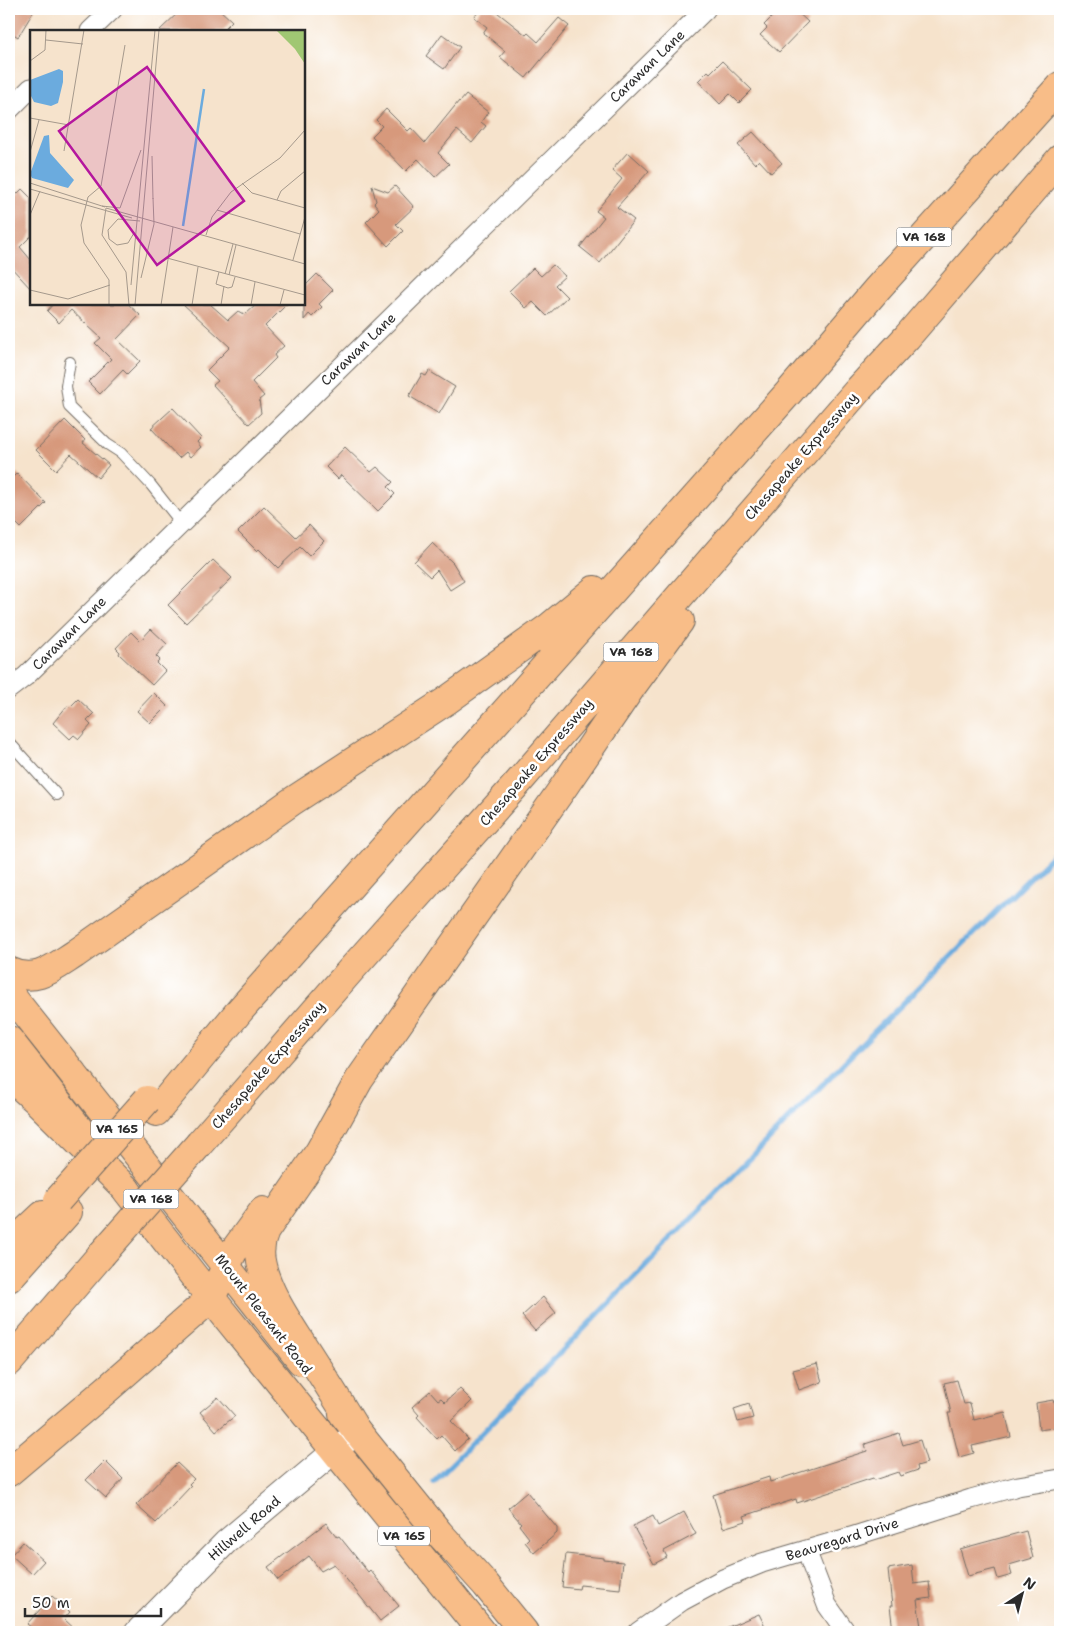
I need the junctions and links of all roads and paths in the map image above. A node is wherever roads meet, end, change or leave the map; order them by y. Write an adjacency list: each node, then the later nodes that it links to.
1 (706, 9): 10 (street, Carawan Lane)
2 (109, 10): 3 (street)
3 (91, 30)
4 (1060, 86): 9 (main road, VA 168)
5 (30, 89): 6 (street)
6 (9, 110)
7 (1060, 159): 11 (main road, Chesapeake Expressway / VA 168)
8 (70, 362): 10 (lane)
9 (790, 391): 15 (main road); 21 (main road, VA 168)
10 (181, 522): 12 (street, Carawan Lane)
11 (717, 554): 19 (main road); 26 (main road, Chesapeake Expressway / VA 168, bridge)
12 (9, 689)
13 (9, 742): 14 (lane)
14 (57, 795)
15 (9, 971)
16 (9, 993): 23 (main road, Mount Pleasant Road / VA 165)
17 (9, 1040): 20 (main road, VA 165)
18 (9, 1076): 20 (main road)
19 (359, 1080): 23 (main road); 27 (main road)
20 (126, 1190): 25 (main road, VA 165)
21 (63, 1206): 22 (main road); 24 (main road, VA 168)
22 (9, 1247)
23 (226, 1266): 25 (main road); 27 (main road, Mount Pleasant Road / VA 165)
24 (9, 1278)
25 (211, 1298): 28 (main road, VA 165); 29 (main road)
26 (9, 1362)
27 (357, 1432): 28 (street, Hillwell Road); 34 (main road, Mount Pleasant Road / VA 165)
28 (335, 1451): 32 (street, Hillwell Road); 33 (main road, VA 165)
29 (9, 1472)
30 (1060, 1479): 31 (street, Beauregard Drive)
31 (806, 1550): 35 (street, Beauregard Drive); 36 (street)
32 (137, 1632)
33 (482, 1632)
34 (524, 1632)
35 (638, 1632)
36 (846, 1632)

